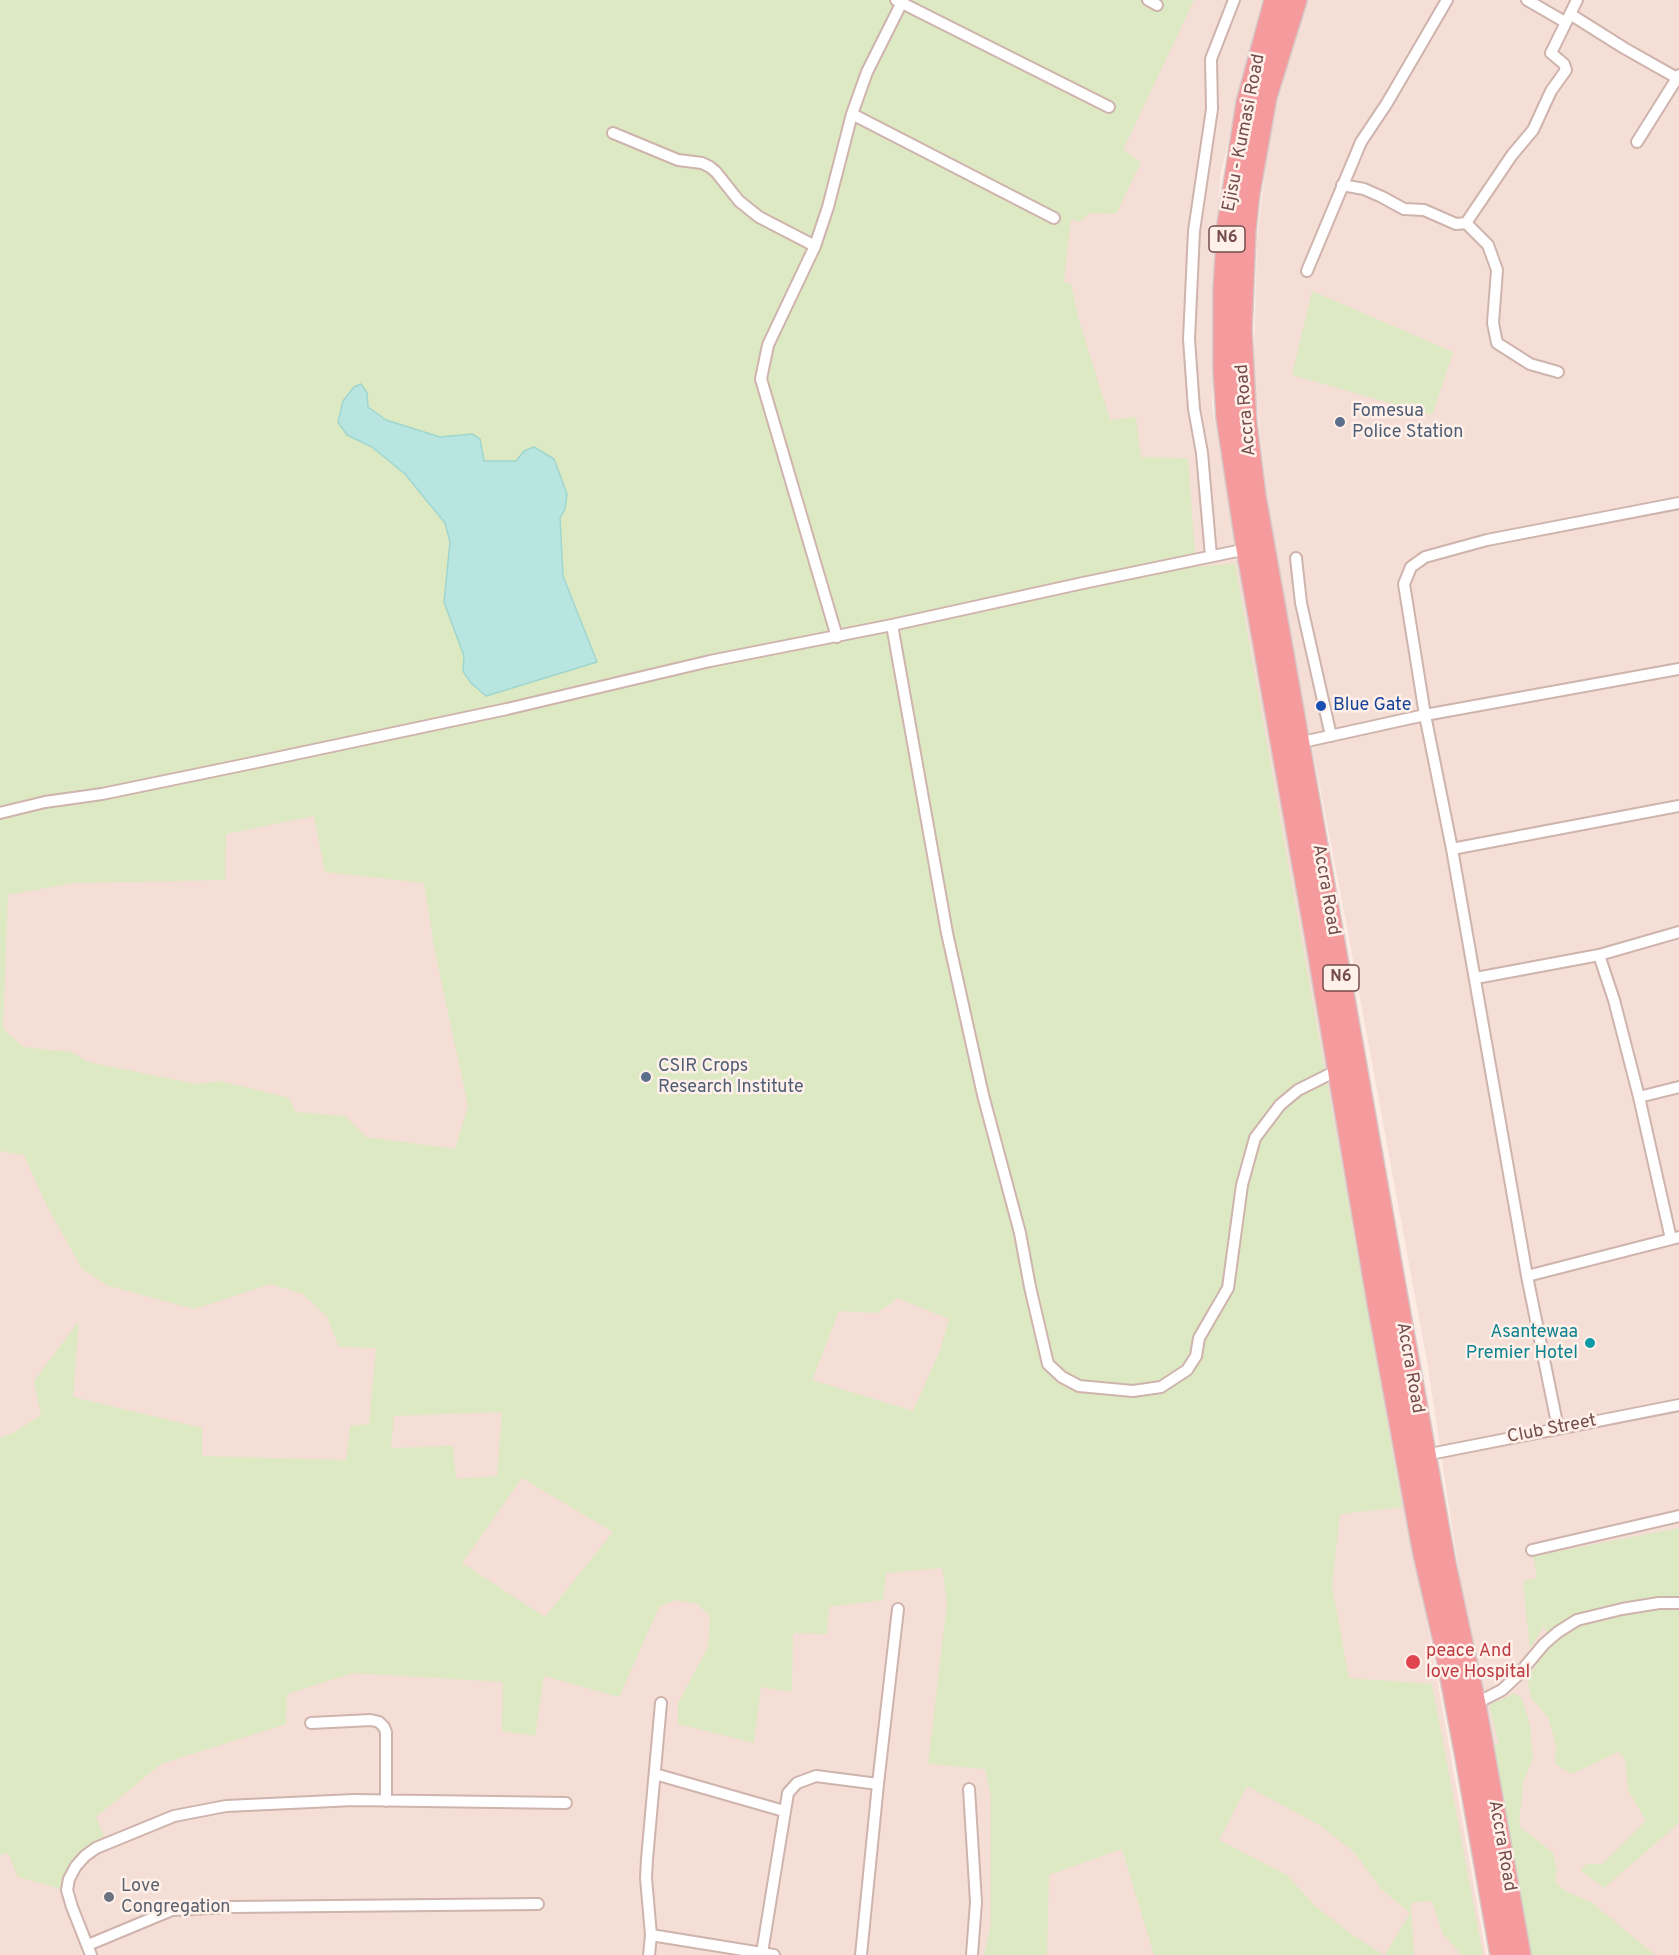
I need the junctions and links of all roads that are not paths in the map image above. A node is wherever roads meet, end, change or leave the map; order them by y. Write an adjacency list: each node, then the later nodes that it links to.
1 (1234, 0): 23 (street)
2 (1275, 0): 20 (highway, Ejisu - Kumasi Road / N6)
3 (1296, 0): 30 (highway, Accra Road / N6)
4 (1447, 0): 14 (street)
5 (1527, 0): 8 (street)
6 (1576, 0): 8 (street)
7 (900, 1): 10 (street); 11 (street)
8 (1568, 18): 9 (street); 16 (street)
9 (1678, 77): 13 (street)
10 (1109, 107)
11 (852, 114): 15 (street); 17 (street)
12 (614, 133): 17 (street)
13 (1637, 142)
14 (1342, 185): 16 (street); 18 (street)
15 (1054, 218)
16 (1466, 223): 19 (street)
17 (815, 246): 26 (street)
18 (1307, 271)
19 (1558, 372)
20 (1236, 482): 22 (highway, Accra Road / N6)
21 (1679, 503): 28 (street)
22 (1246, 549): 23 (street); 37 (highway, Accra Road / N6)
23 (1211, 556): 25 (street)
24 (1296, 558): 29 (street)
25 (892, 625): 26 (street); 37 (street)
26 (837, 637): 32 (street)
27 (1679, 669): 28 (street)
28 (1425, 715): 29 (street); 33 (street)
29 (1331, 736): 30 (street)
30 (1298, 743): 44 (highway, Accra Road / N6)
31 (1679, 806): 33 (street)
32 (0, 813)
33 (1452, 849): 36 (street)
34 (1679, 932): 35 (street)
35 (1599, 955): 36 (street); 39 (street)
36 (1476, 978): 41 (street)
37 (1338, 1070): 66 (highway, Accra Road / N6)
38 (1679, 1087): 39 (street)
39 (1639, 1097): 40 (street)
40 (1675, 1238): 41 (street)
41 (1527, 1276): 43 (street)
42 (1679, 1405): 43 (street, Club Street)
43 (1558, 1428): 44 (street, Club Street)
44 (1425, 1455): 50 (highway, Accra Road / N6)
45 (1679, 1516): 46 (street)
46 (1532, 1550)
47 (1679, 1602): 50 (street)
48 (898, 1609): 53 (street)
49 (661, 1702): 52 (street)
50 (1475, 1704): 67 (highway, Accra Road / N6)
51 (310, 1723): 55 (street)
52 (655, 1774): 57 (street); 59 (street)
53 (878, 1784): 57 (street); 64 (street)
54 (969, 1789): 65 (street)
55 (386, 1801): 56 (street); 60 (street)
56 (566, 1803)
57 (784, 1811): 61 (street)
58 (538, 1904): 60 (street)
59 (651, 1935): 61 (street); 62 (street)
60 (90, 1950)
61 (762, 1953): 63 (street)
62 (649, 1955)
63 (774, 1955)
64 (861, 1955)
65 (972, 1955)
66 (1501, 1955)
67 (1520, 1955)

